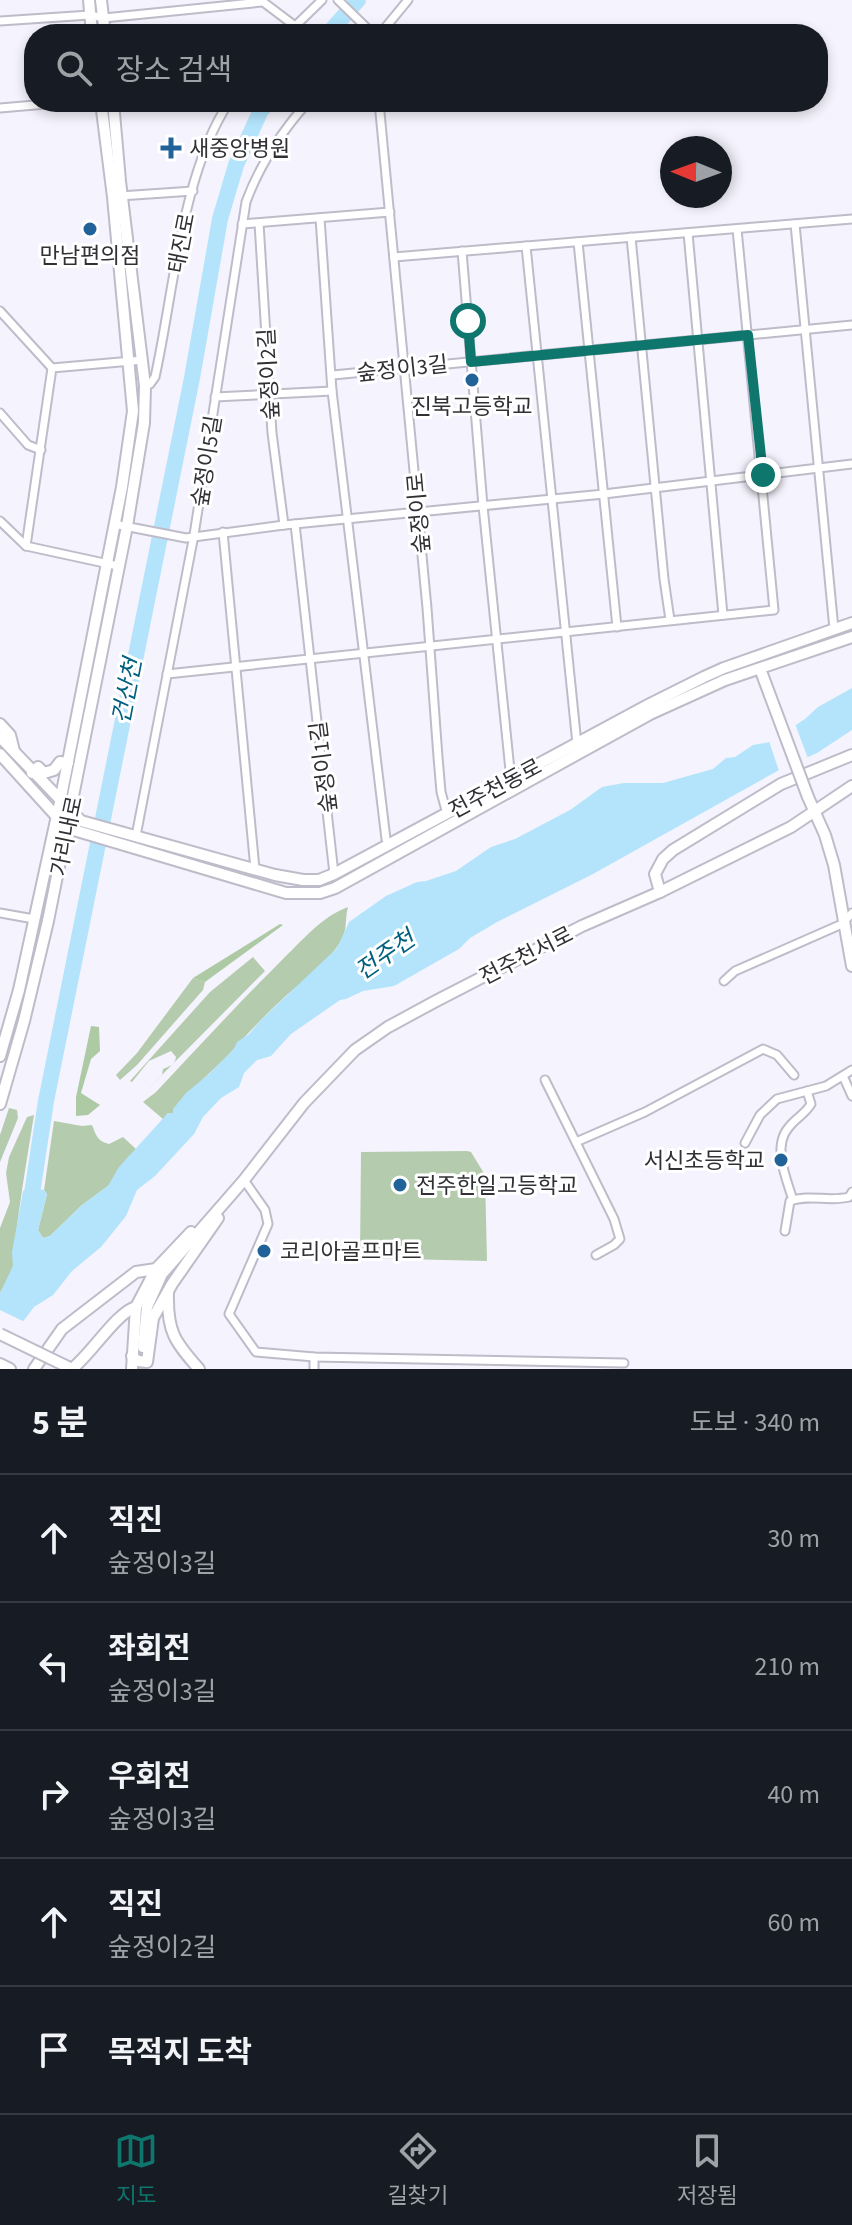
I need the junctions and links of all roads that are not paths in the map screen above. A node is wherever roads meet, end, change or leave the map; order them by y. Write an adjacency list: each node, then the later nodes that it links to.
1 (89, 0): 7 (street)
2 (101, 0): 8 (street)
3 (322, 0): 13 (street)
4 (338, 0): 14 (street)
5 (408, 0): 15 (street)
6 (262, 1): 8 (street); 12 (street)
7 (90, 15): 8 (street); 9 (street); 10 (street)
8 (104, 18): 11 (street)
9 (0, 21)
10 (91, 24)
11 (104, 24)
12 (292, 24)
13 (297, 24)
14 (363, 24)
15 (388, 24)
16 (24, 106): 17 (street)
17 (0, 108)
18 (103, 112): 24 (street, 가리내로)
19 (114, 112): 24 (street, 가리내로)
20 (224, 112): 23 (street, 태진로)
21 (299, 112): 29 (street, 숲정이5길)
22 (380, 112): 25 (street, 숲정이로)
23 (193, 191): 24 (street); 52 (street, 태진로)
24 (118, 197): 46 (street, 가리내로); 47 (street, 가리내로)
25 (390, 212): 26 (street); 37 (street, 숲정이로)
26 (320, 218): 28 (street); 51 (street)
27 (852, 219): 30 (street)
28 (259, 223): 29 (street); 54 (street, 숲정이2길)
29 (242, 224): 55 (street, 숲정이5길)
30 (795, 224): 31 (street); 40 (street)
31 (737, 229): 32 (street); 41 (street)
32 (688, 233): 33 (street); 42 (street)
33 (631, 237): 34 (street); 43 (street)
34 (578, 242): 35 (street); 44 (street)
35 (526, 246): 36 (street); 45 (street)
36 (462, 251): 37 (street); 48 (street, 숲정이3길)
37 (394, 257): 50 (street, 숲정이로)
38 (0, 311): 49 (street)
39 (852, 325): 40 (street, 숲정이3길)
40 (806, 330): 41 (street, 숲정이3길); 59 (street)
41 (748, 335): 42 (street, 숲정이3길); 60 (street)
42 (698, 340): 43 (street, 숲정이3길); 61 (street)
43 (642, 345): 44 (street, 숲정이3길); 62 (street)
44 (589, 350): 45 (street, 숲정이3길); 63 (street)
45 (536, 356): 48 (street, 숲정이3길); 64 (street)
46 (143, 360): 47 (street); 52 (street, 가리내로)
47 (130, 361): 49 (street); 69 (street, 가리내로)
48 (471, 362): 50 (street, 숲정이3길); 65 (street, 숲정이3길)
49 (52, 368): 57 (street)
50 (405, 368): 51 (street, 숲정이3길); 66 (street, 숲정이로)
51 (333, 375): 53 (street)
52 (145, 386): 72 (street, 가리내로)
53 (332, 391): 54 (street); 67 (street)
54 (269, 394): 55 (street); 71 (street, 숲정이2길)
55 (215, 397): 74 (street, 숲정이5길)
56 (1, 418): 57 (street)
57 (41, 450): 75 (street)
58 (852, 464): 59 (street)
59 (819, 469): 60 (street); 81 (street)
60 (763, 475): 61 (street); 77 (street)
61 (711, 481): 62 (street); 77 (street)
62 (655, 488): 63 (street); 78 (street)
63 (604, 494): 64 (street); 80 (street)
64 (550, 499): 65 (street); 82 (street)
65 (483, 506): 66 (street); 84 (street)
66 (418, 514): 67 (street); 85 (street, 숲정이로)
67 (348, 519): 70 (street); 86 (street)
68 (0, 521): 75 (street)
69 (114, 524): 72 (street); 76 (street, 가리내로)
70 (295, 524): 71 (street); 87 (street, 숲정이1길)
71 (284, 525): 73 (street)
72 (131, 526): 74 (street); 76 (street, 가리내로)
73 (223, 532): 74 (street); 89 (street)
74 (190, 536): 90 (street, 숲정이5길)
75 (26, 546): 76 (street)
76 (112, 565): 97 (street, 가리내로); 102 (street, 가리내로)
77 (723, 615): 78 (street)
78 (670, 620): 80 (street)
79 (852, 623): 81 (street, 전주천동로)
80 (617, 627): 82 (street)
81 (834, 629): 88 (street, 전주천동로)
82 (565, 632): 84 (street); 93 (street)
83 (852, 637): 88 (street, 전주천동로)
84 (498, 640): 85 (street); 99 (street)
85 (429, 647): 86 (street); 104 (street, 숲정이로)
86 (365, 654): 87 (street); 108 (street)
87 (311, 659): 89 (street); 110 (street, 숲정이1길)
88 (759, 666): 93 (street, 전주천동로); 103 (street, bridge); 107 (street, 전주천동로)
89 (237, 668): 90 (street); 109 (street)
90 (167, 674): 107 (street, 숲정이5길)
91 (0, 724): 94 (street)
92 (0, 737): 94 (street)
93 (577, 744): 99 (street, 전주천동로)
94 (15, 753): 98 (street)
95 (0, 754): 105 (street)
96 (851, 755): 111 (street)
97 (68, 763): 98 (street); 101 (street, 가리내로)
98 (32, 773): 101 (street)
99 (511, 780): 104 (street, 전주천동로)
100 (852, 786): 103 (street, 전주천서로)
101 (60, 802): 102 (street); 105 (street, 가리내로)
102 (71, 813): 106 (street, 가리내로); 107 (street)
103 (815, 813): 111 (street, 전주천서로); 115 (street)
104 (447, 814): 108 (street, 전주천동로)
105 (56, 816): 106 (street); 114 (street, 가리내로)
106 (72, 830): 107 (street); 125 (street, 가리내로)
107 (133, 839): 109 (street, 전주천동로)
108 (389, 845): 110 (street, 전주천동로)
109 (255, 869): 110 (street, 전주천동로)
110 (334, 874)
111 (660, 892): 128 (street, 전주천서로)
112 (0, 913): 114 (street)
113 (852, 913): 115 (street)
114 (34, 919): 118 (street, 가리내로)
115 (842, 924): 116 (street); 117 (street)
116 (852, 965)
117 (724, 981)
118 (0, 1056)
119 (852, 1070): 121 (street)
120 (794, 1075): 126 (street)
121 (843, 1076): 123 (street); 124 (street)
122 (545, 1080): 126 (street)
123 (807, 1091): 127 (street); 130 (street)
124 (852, 1096)
125 (0, 1104)
126 (576, 1142): 132 (street)
127 (745, 1143)
128 (242, 1182): 133 (street); 134 (street, 전주천서로); 137 (street, 전주천서로); 139 (street)
129 (852, 1192): 130 (street)
130 (793, 1200): 131 (street)
131 (785, 1231)
132 (596, 1255)
133 (156, 1269): 135 (street); 145 (street)
134 (168, 1292): 138 (street, 전주천서로); 147 (street)
135 (136, 1307): 138 (street); 143 (street)
136 (0, 1334): 143 (street, bridge)
137 (143, 1347)
138 (132, 1356): 146 (street)
139 (314, 1357): 142 (street); 148 (street)
140 (624, 1363): 142 (street)
141 (0, 1364): 144 (street)
142 (570, 1365)
143 (72, 1368)
144 (10, 1369)
145 (34, 1369)
146 (132, 1369)
147 (199, 1369)
148 (314, 1369)

